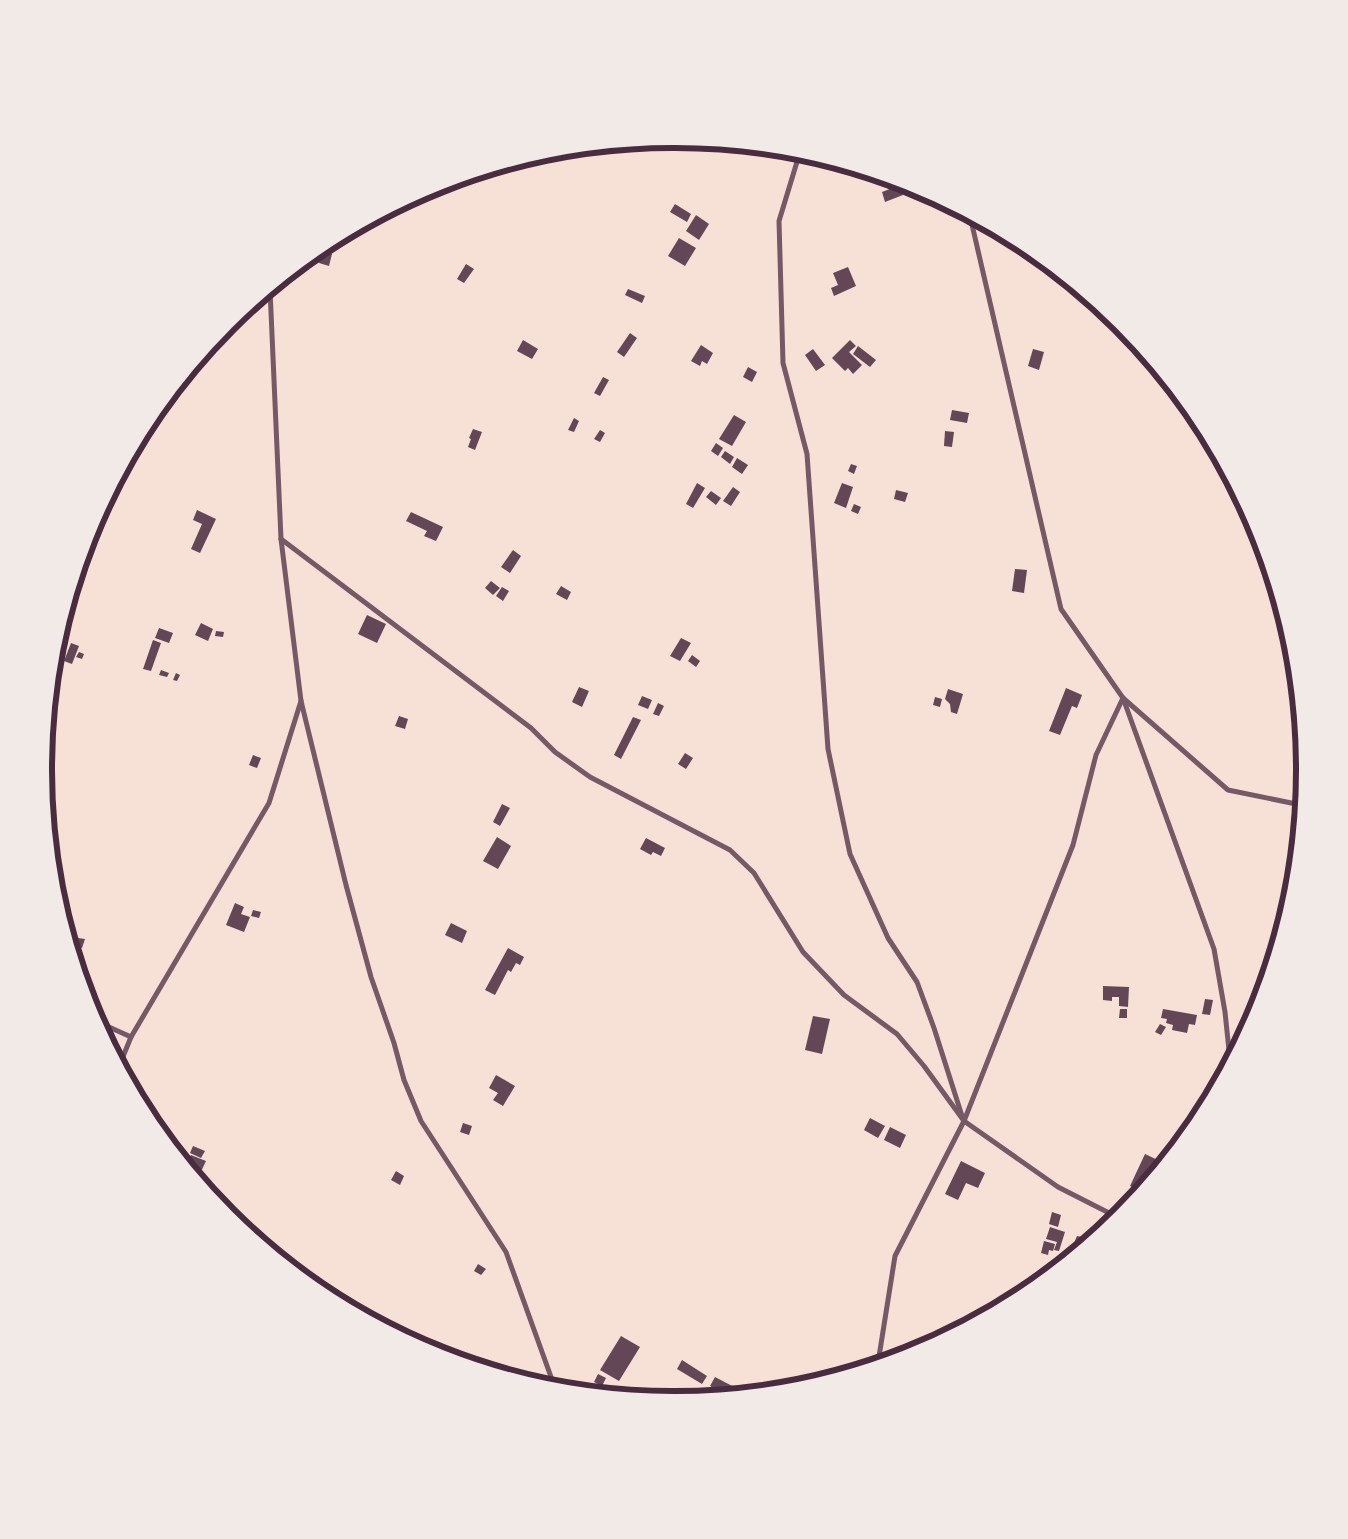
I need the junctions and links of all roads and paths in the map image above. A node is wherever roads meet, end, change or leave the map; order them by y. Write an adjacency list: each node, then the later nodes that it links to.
1 (797, 161): 12 (street)
2 (972, 224): 5 (street)
3 (270, 297): 4 (street)
4 (282, 539): 6 (street); 12 (street)
5 (1123, 698): 7 (street); 10 (street); 12 (street)
6 (301, 701): 9 (street); 15 (street)
7 (1294, 803)
8 (109, 1027): 9 (street)
9 (131, 1037): 11 (street)
10 (1229, 1048)
11 (123, 1056)
12 (964, 1121): 13 (street); 14 (street)
13 (1109, 1213)
14 (879, 1356)
15 (553, 1379)

